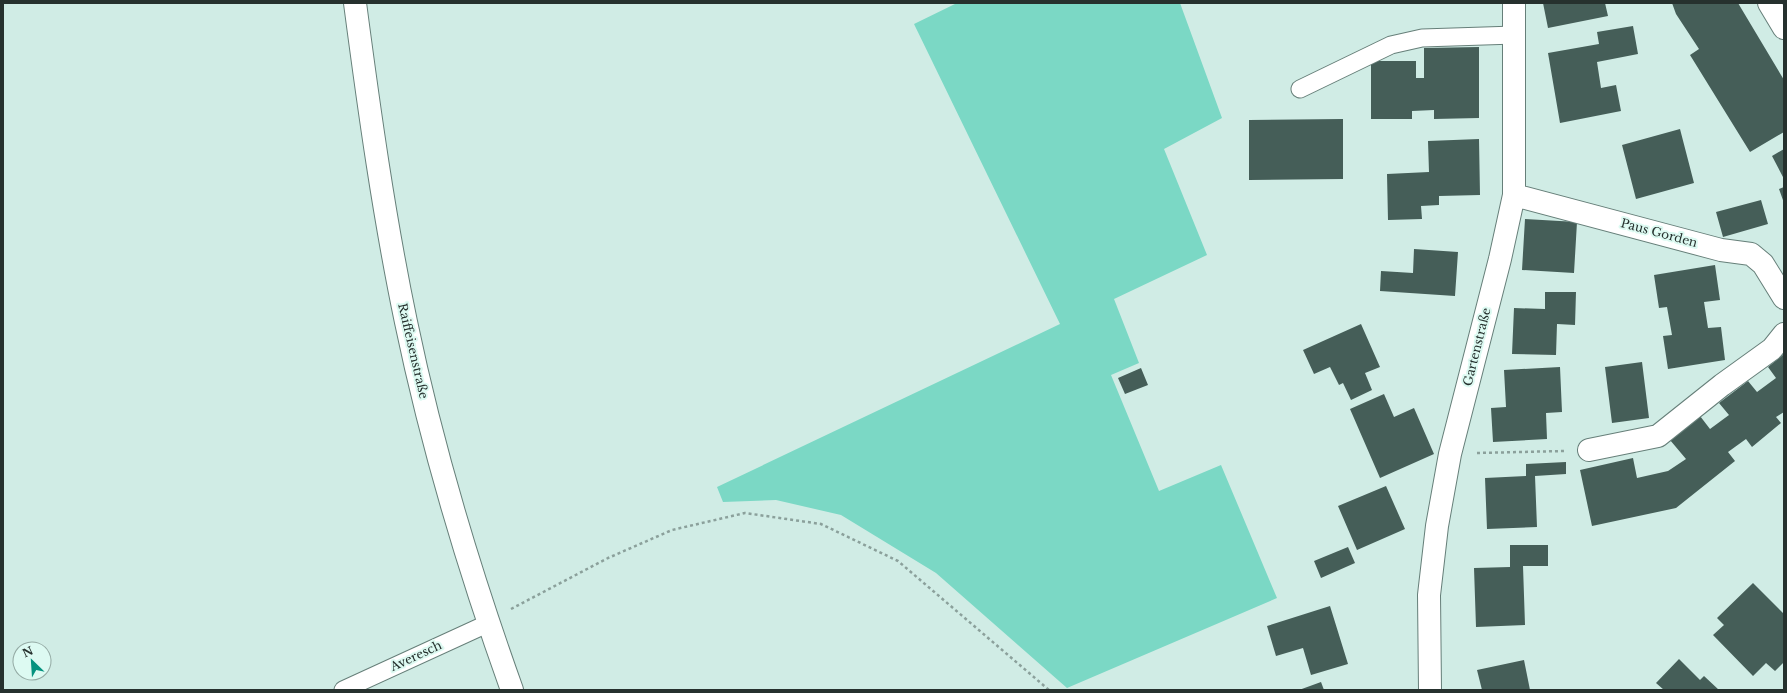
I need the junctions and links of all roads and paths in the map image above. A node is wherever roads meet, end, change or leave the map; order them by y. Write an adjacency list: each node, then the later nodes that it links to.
1 (354, 3): 12 (street, Raiffeisenstraße)
2 (1514, 3): 5 (street, Gartenstraße)
3 (1769, 3): 4 (street)
4 (1784, 28)
5 (1515, 35): 6 (lane); 7 (street, Gartenstraße)
6 (1300, 89)
7 (1514, 195): 8 (street, Paus Gorden); 11 (street, Gartenstraße)
8 (1784, 298)
9 (1784, 334): 10 (street)
10 (1589, 450): 11 (path)
11 (1450, 454): 16 (street, Gartenstraße)
12 (489, 622): 13 (lane, Averesch); 14 (street, Raiffeisenstraße); 15 (path)
13 (343, 690)
14 (512, 690)
15 (1049, 690)
16 (1430, 690)

